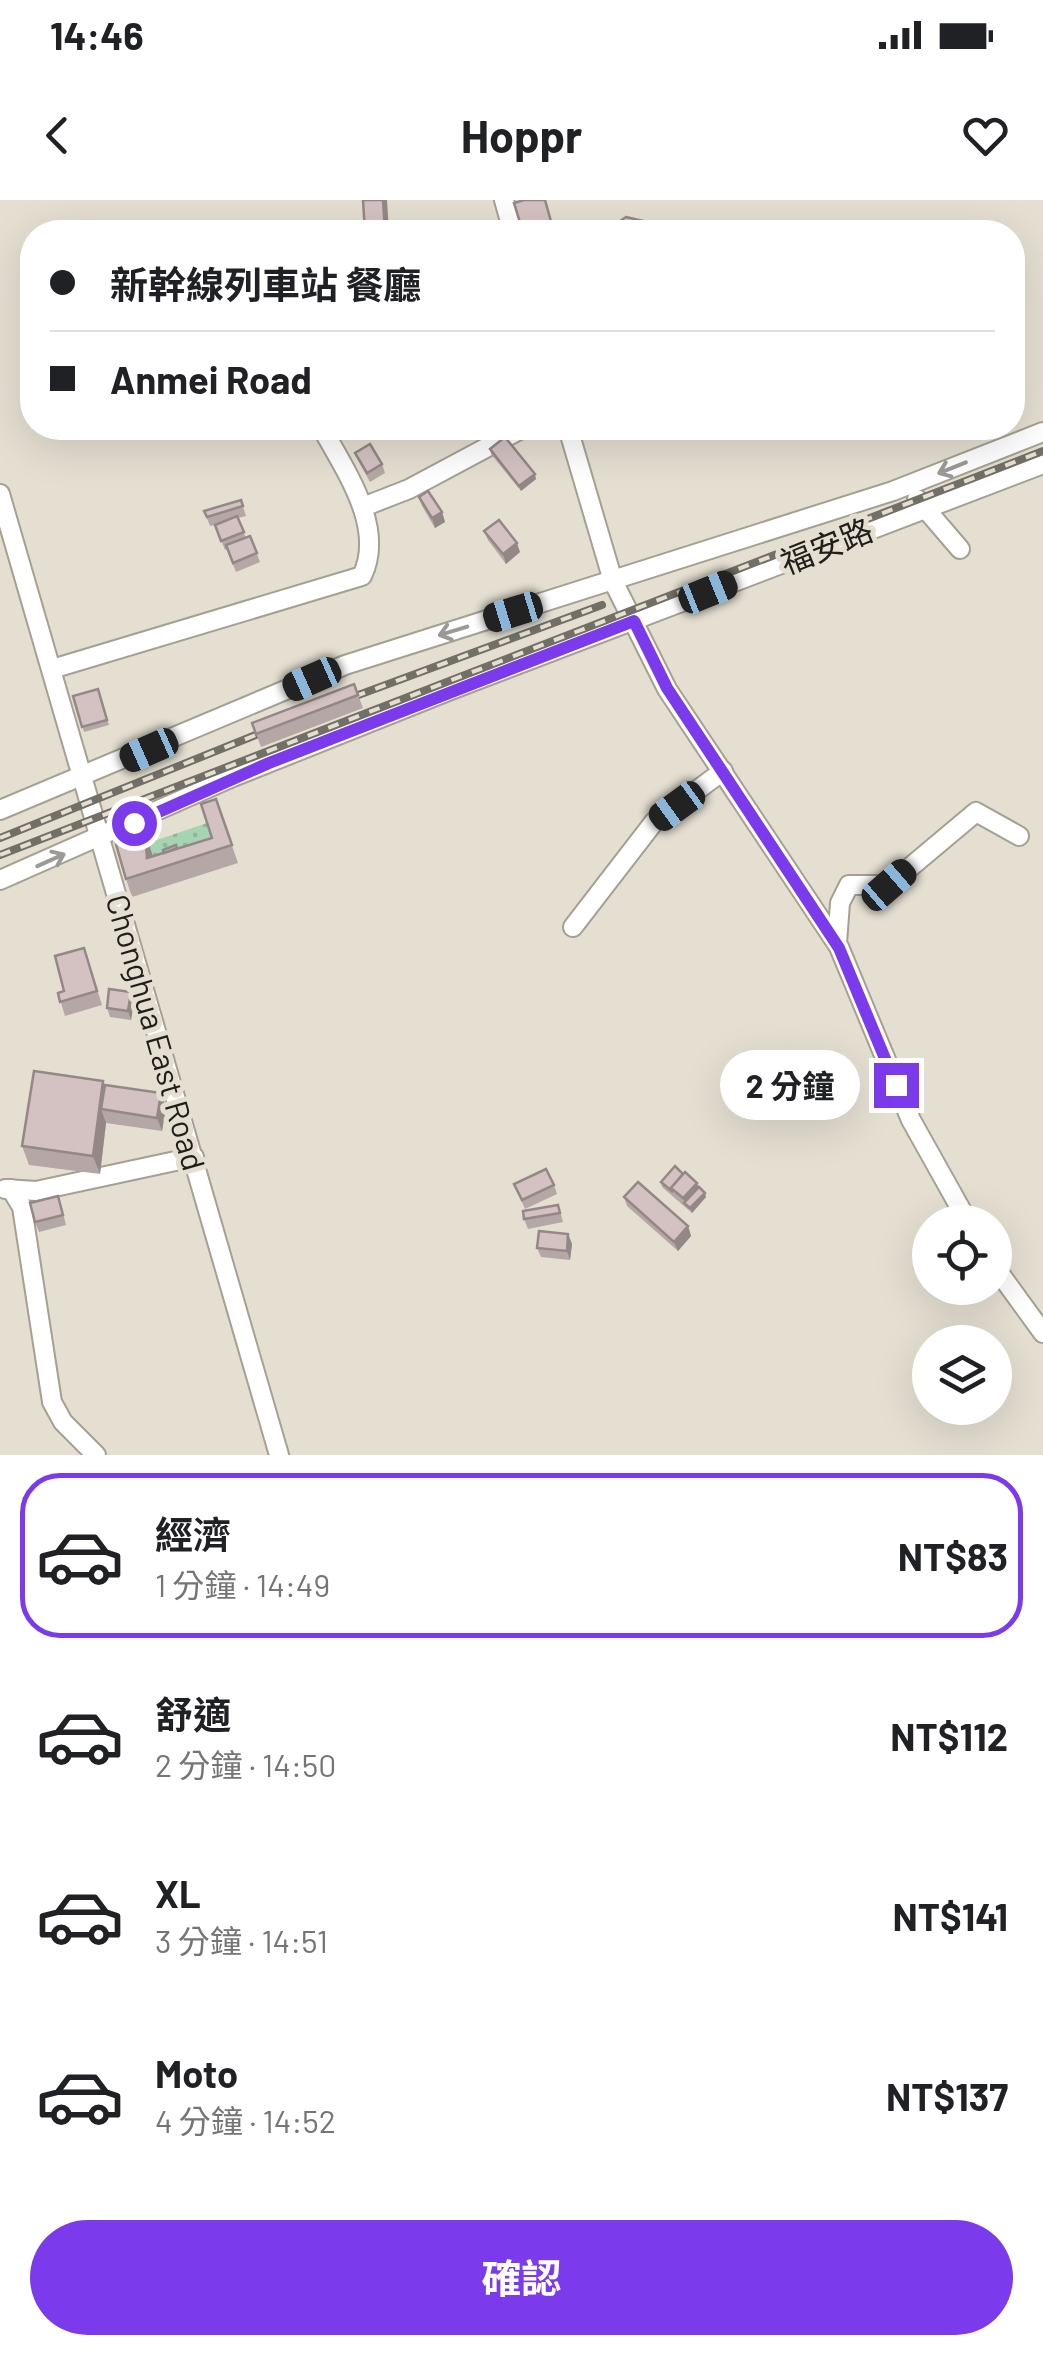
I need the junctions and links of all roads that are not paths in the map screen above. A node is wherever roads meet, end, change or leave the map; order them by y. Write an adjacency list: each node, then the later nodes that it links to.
1 (328, 440): 8 (street)
2 (501, 440): 8 (street)
3 (572, 440): 13 (street)
4 (1023, 440): 6 (street, 福安路, one-way to 6)
5 (1043, 464): 9 (street, 福安路)
6 (909, 486): 9 (street); 10 (street, 福安路)
7 (0, 494): 15 (street, Chonghua East Road)
8 (363, 507): 15 (street)
9 (922, 508): 11 (street, 福安路); 12 (street)
10 (804, 520): 11 (street); 13 (street, 福安路)
11 (817, 548): 14 (street, 福安路)
12 (960, 550)
13 (613, 581): 14 (street); 17 (street, 福安路, one-way to 17)
14 (634, 621): 16 (street); 20 (street, 福安路)
15 (52, 669): 17 (street, Chonghua East Road)
16 (722, 772): 22 (street); 23 (street)
17 (84, 779): 18 (street, 福安路); 20 (street, Chonghua East Road)
18 (0, 810)
19 (1019, 836): 23 (street)
20 (101, 838): 21 (street, 福安路, one-way to 20); 24 (street, Chonghua East Road)
21 (0, 880)
22 (573, 927)
23 (837, 944): 26 (street)
24 (194, 1157): 25 (street); 30 (street, Chonghua East Road)
25 (5, 1189): 29 (street)
26 (958, 1205)
27 (1012, 1290): 28 (street)
28 (1043, 1333)
29 (96, 1455)
30 (279, 1455)

